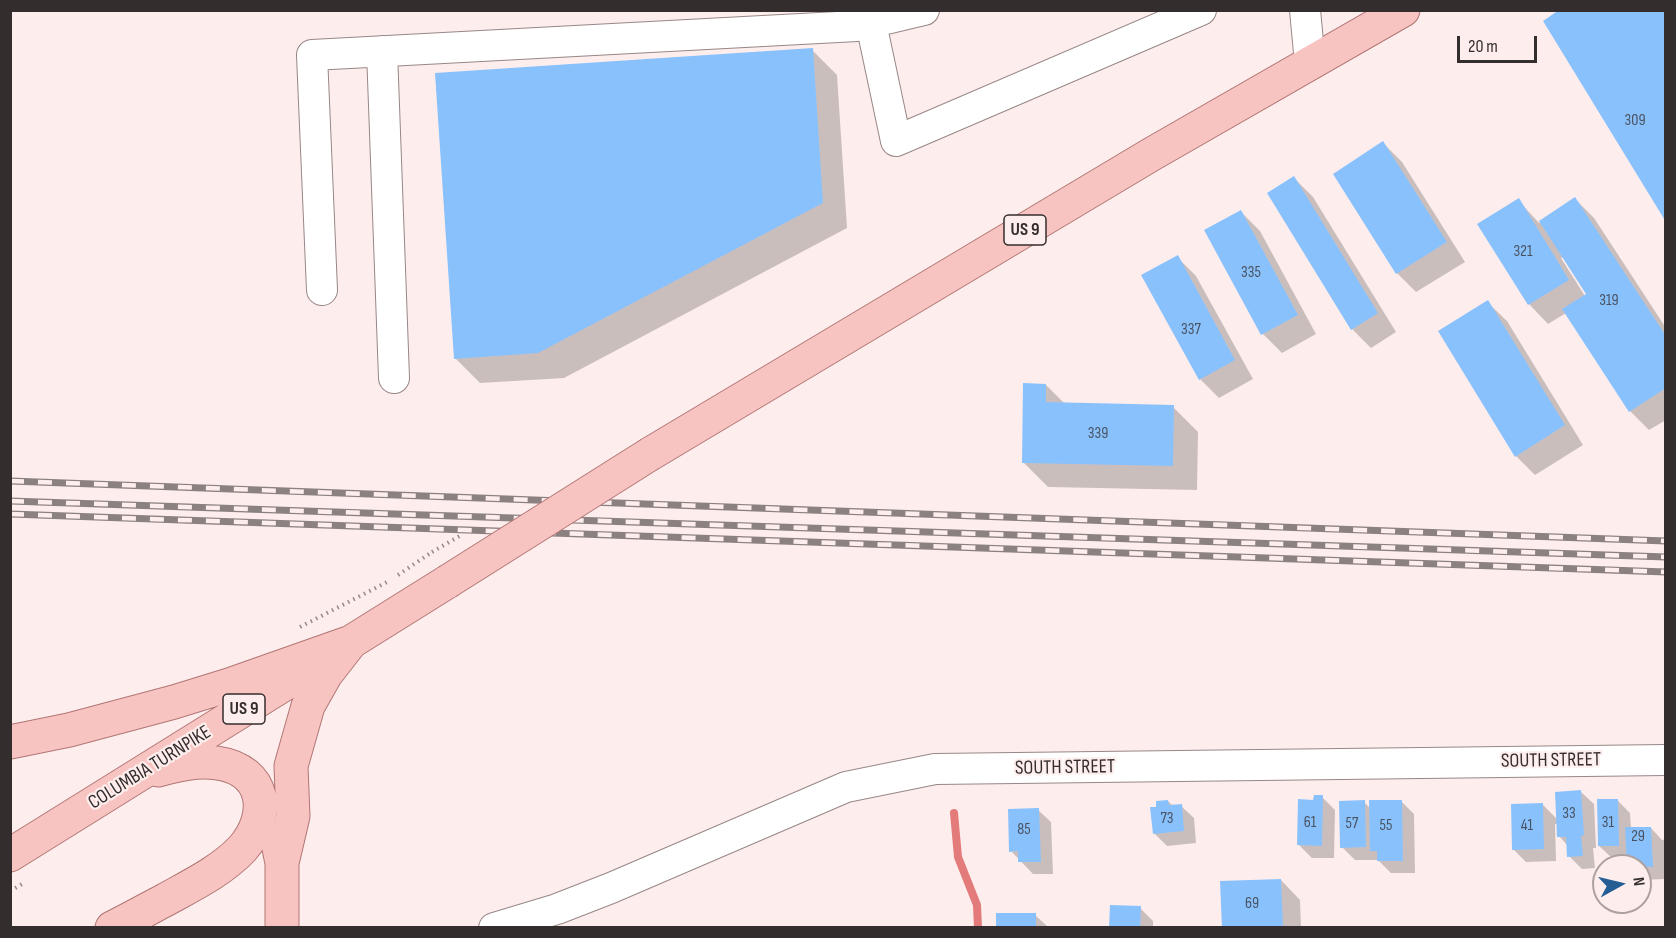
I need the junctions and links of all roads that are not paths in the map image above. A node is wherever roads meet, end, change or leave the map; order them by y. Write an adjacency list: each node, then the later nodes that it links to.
1 (924, 10): 5 (street)
2 (1201, 10): 5 (street)
3 (1305, 10): 7 (street)
4 (1403, 10): 7 (main road, US 9)
5 (871, 23): 6 (street)
6 (382, 51): 8 (street); 9 (street)
7 (1310, 63): 10 (main road, US 9, bridge)
8 (322, 290)
9 (394, 378)
10 (351, 642): 11 (main road); 13 (main road, COLUMBIA TURNPIKE / US 9); 16 (main road)
11 (10, 742)
12 (1665, 759): 19 (street, SOUTH STREET)
13 (136, 777): 14 (main road); 15 (main road, COLUMBIA TURNPIKE / US 9)
14 (254, 782): 16 (main road); 17 (main road)
15 (10, 855)
16 (282, 863): 18 (main road)
17 (112, 927)
18 (282, 927)
19 (494, 927)

